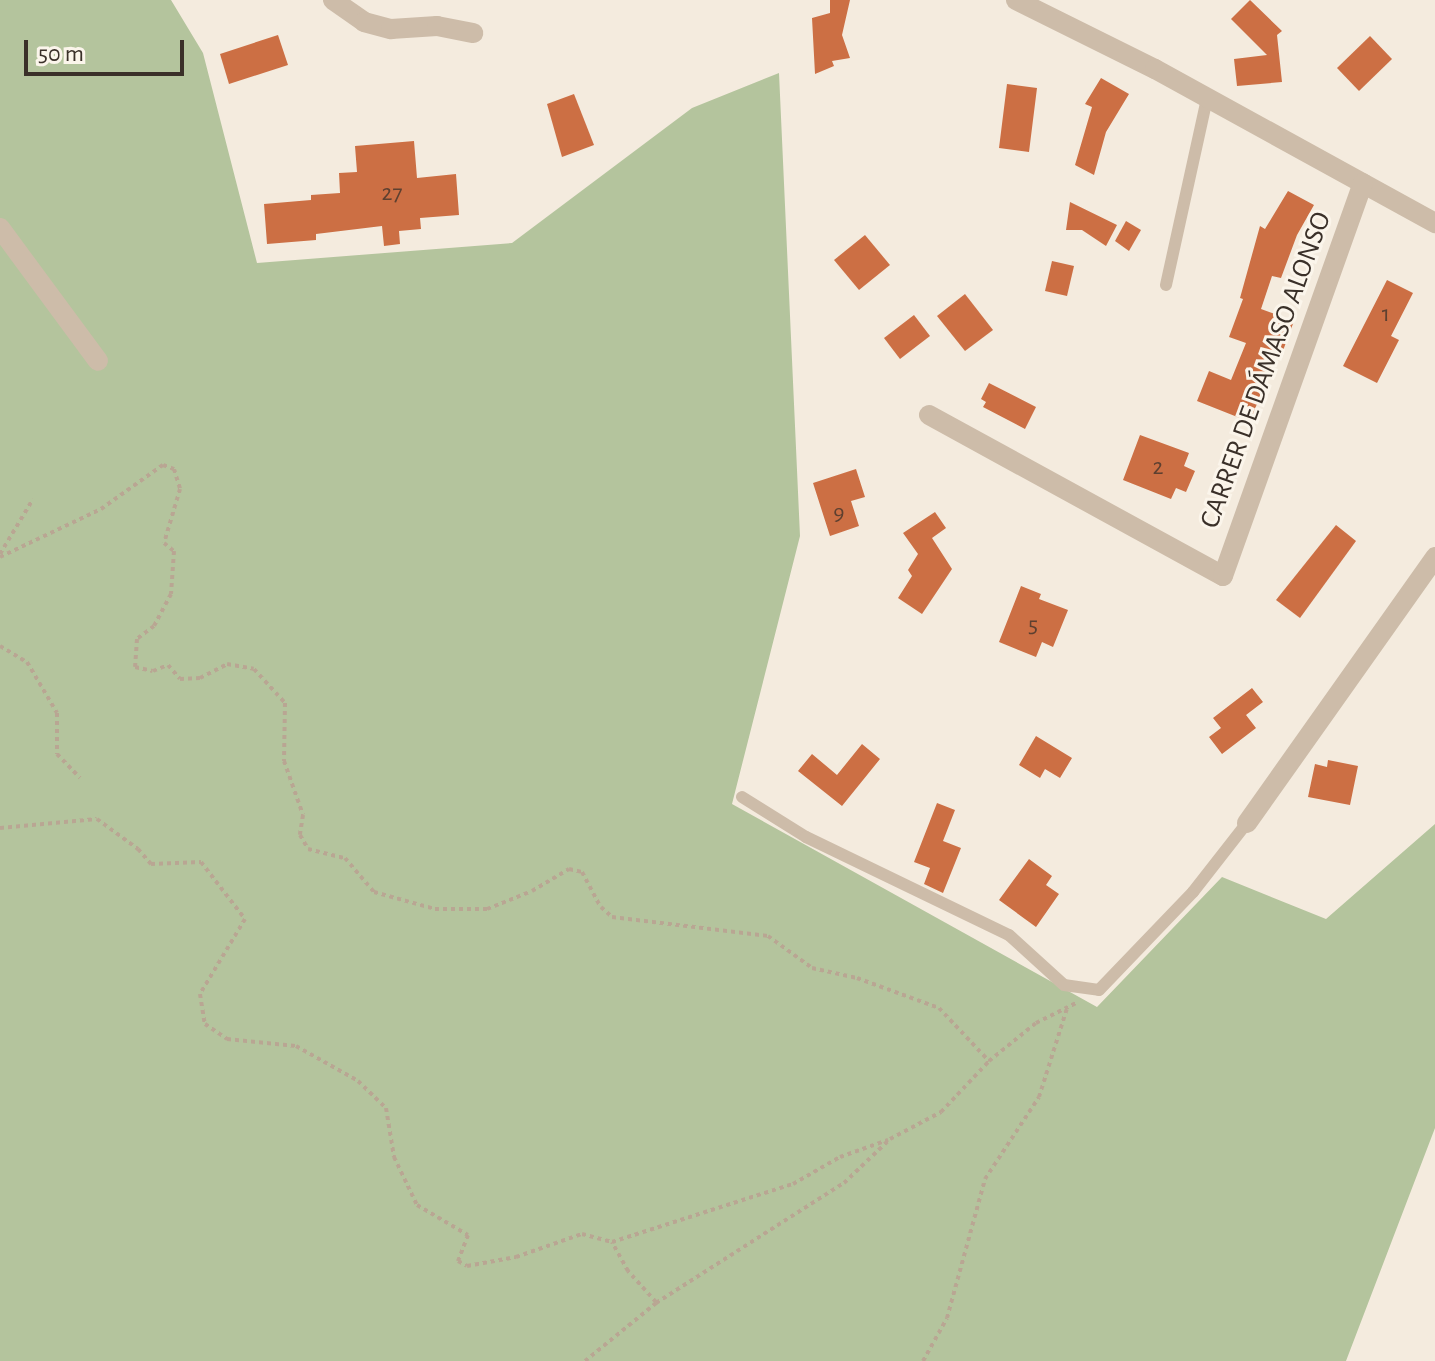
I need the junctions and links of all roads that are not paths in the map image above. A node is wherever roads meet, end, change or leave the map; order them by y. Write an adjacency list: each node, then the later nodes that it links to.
1 (333, 0): 3 (street)
2 (1016, 0): 4 (street)
3 (473, 33)
4 (1207, 98): 5 (street); 8 (lane)
5 (1363, 183): 6 (street); 10 (street, CARRER DE DÁMASO ALONSO)
6 (1435, 223)
7 (0, 228): 9 (street)
8 (1166, 285)
9 (98, 361)
10 (929, 415)
11 (1435, 557): 13 (street)
12 (742, 797): 13 (lane)
13 (1247, 823)

